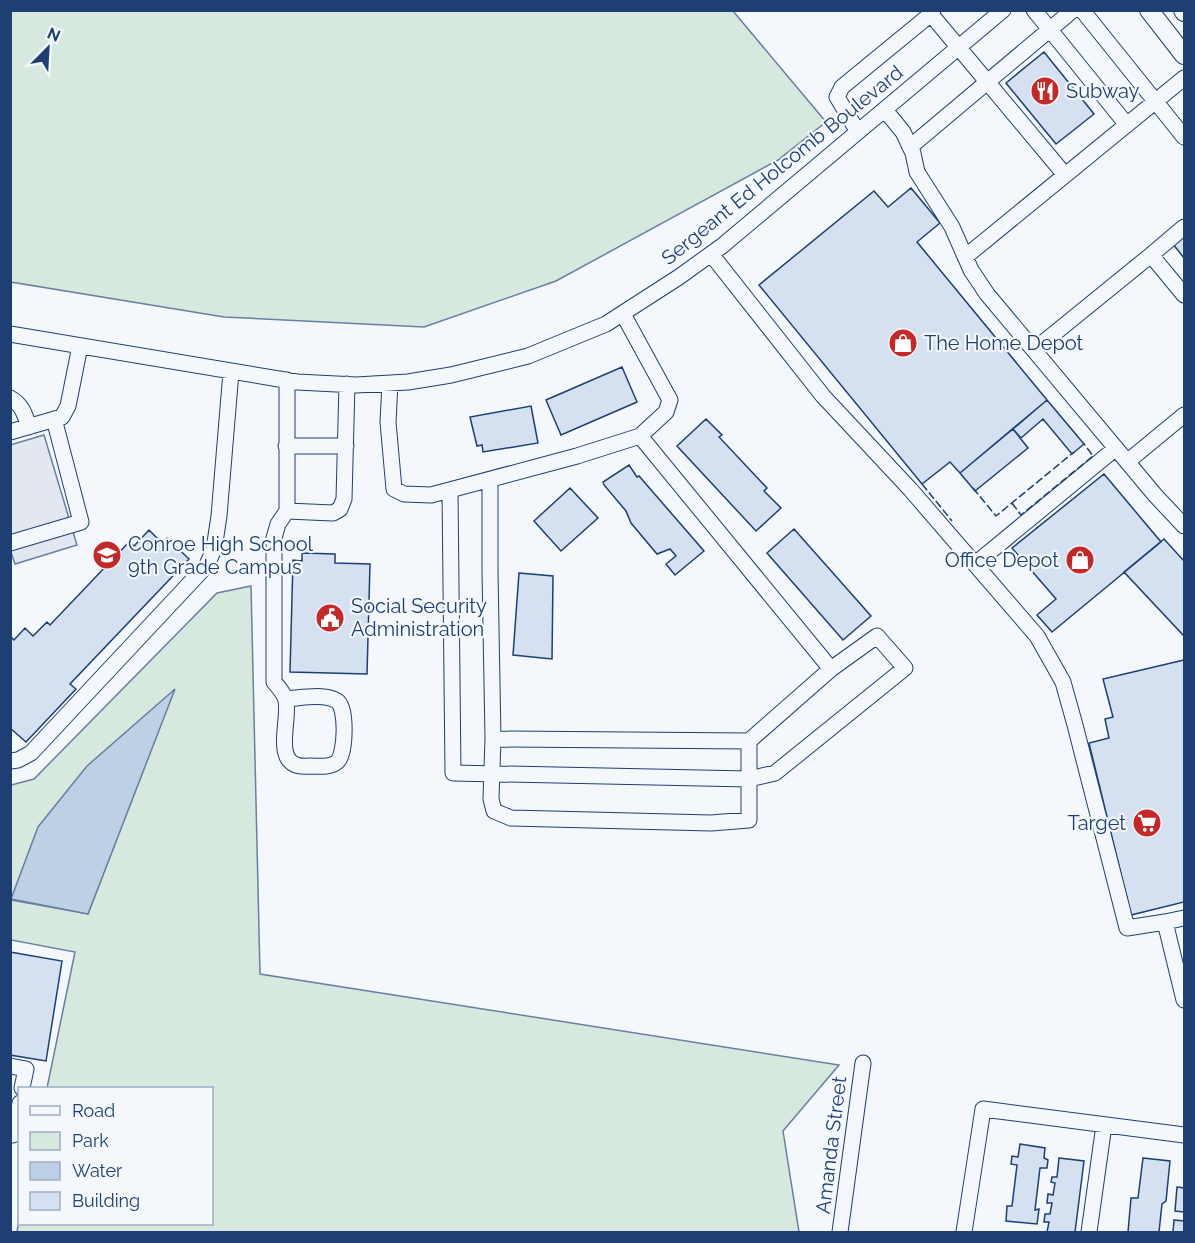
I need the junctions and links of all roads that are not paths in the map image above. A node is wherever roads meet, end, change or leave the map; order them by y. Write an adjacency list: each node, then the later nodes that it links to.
1 (1003, 10): 8 (street, Sergeant Ed Holcomb Boulevard)
2 (1034, 10): 7 (street)
3 (1073, 10): 7 (street)
4 (1083, 10): 12 (street)
5 (1149, 10): 9 (main road)
6 (932, 12): 8 (street); 15 (street)
7 (1050, 30): 11 (street); 14 (street)
8 (959, 47): 11 (street); 13 (street, Sergeant Ed Holcomb Boulevard)
9 (1185, 55)
10 (1185, 78): 12 (street)
11 (987, 81): 17 (street); 18 (street)
12 (1155, 102): 14 (street); 16 (street)
13 (885, 110): 15 (street, Sergeant Ed Holcomb Boulevard); 17 (street)
14 (1126, 125): 18 (street)
15 (858, 132): 20 (street, Sergeant Ed Holcomb Boulevard)
16 (1185, 137)
17 (910, 147): 22 (street)
18 (1065, 175): 22 (street)
19 (1185, 227): 21 (street)
20 (711, 254): 24 (street, Sergeant Ed Holcomb Boulevard); 47 (street)
21 (1151, 255): 23 (street); 27 (street)
22 (965, 257): 27 (street)
23 (1185, 295)
24 (622, 314): 30 (street, Sergeant Ed Holcomb Boulevard); 37 (street)
25 (10, 334): 26 (street, Sergeant Ed Holcomb Boulevard)
26 (80, 346): 28 (street, Sergeant Ed Holcomb Boulevard); 34 (street)
27 (1034, 350): 40 (street)
28 (231, 372): 29 (street, Sergeant Ed Holcomb Boulevard); 52 (street)
29 (287, 380): 31 (street, Sergeant Ed Holcomb Boulevard); 38 (street)
30 (390, 383): 31 (street, Sergeant Ed Holcomb Boulevard); 43 (street)
31 (347, 384): 39 (street)
32 (10, 398): 35 (street)
33 (1185, 415): 41 (street)
34 (54, 419): 35 (street); 46 (street)
35 (29, 427): 36 (street)
36 (10, 432)
37 (640, 436): 42 (street); 48 (street)
38 (286, 446): 39 (street); 44 (street)
39 (346, 446): 44 (street)
40 (1116, 448): 41 (street); 47 (street)
41 (1127, 462): 45 (street)
42 (490, 481): 43 (street); 50 (street)
43 (450, 491): 53 (street)
44 (287, 511): 49 (street)
45 (1185, 526)
46 (10, 543)
47 (975, 564): 56 (street)
48 (831, 669): 51 (street); 54 (street)
49 (286, 699): 49 (street)
50 (493, 740): 51 (street); 53 (street)
51 (749, 741): 54 (street)
52 (10, 761)
53 (492, 774): 54 (street); 54 (street)
54 (749, 779)
55 (1185, 918): 56 (street)
56 (1165, 922): 57 (street)
57 (1185, 1000)
58 (863, 1063): 65 (street, Amanda Street)
59 (10, 1066): 60 (street)
60 (22, 1087)
61 (18, 1112): 63 (street)
62 (1104, 1125): 64 (street); 66 (street); 67 (street)
63 (10, 1135)
64 (1185, 1135)
65 (840, 1233)
66 (964, 1233)
67 (1089, 1233)

